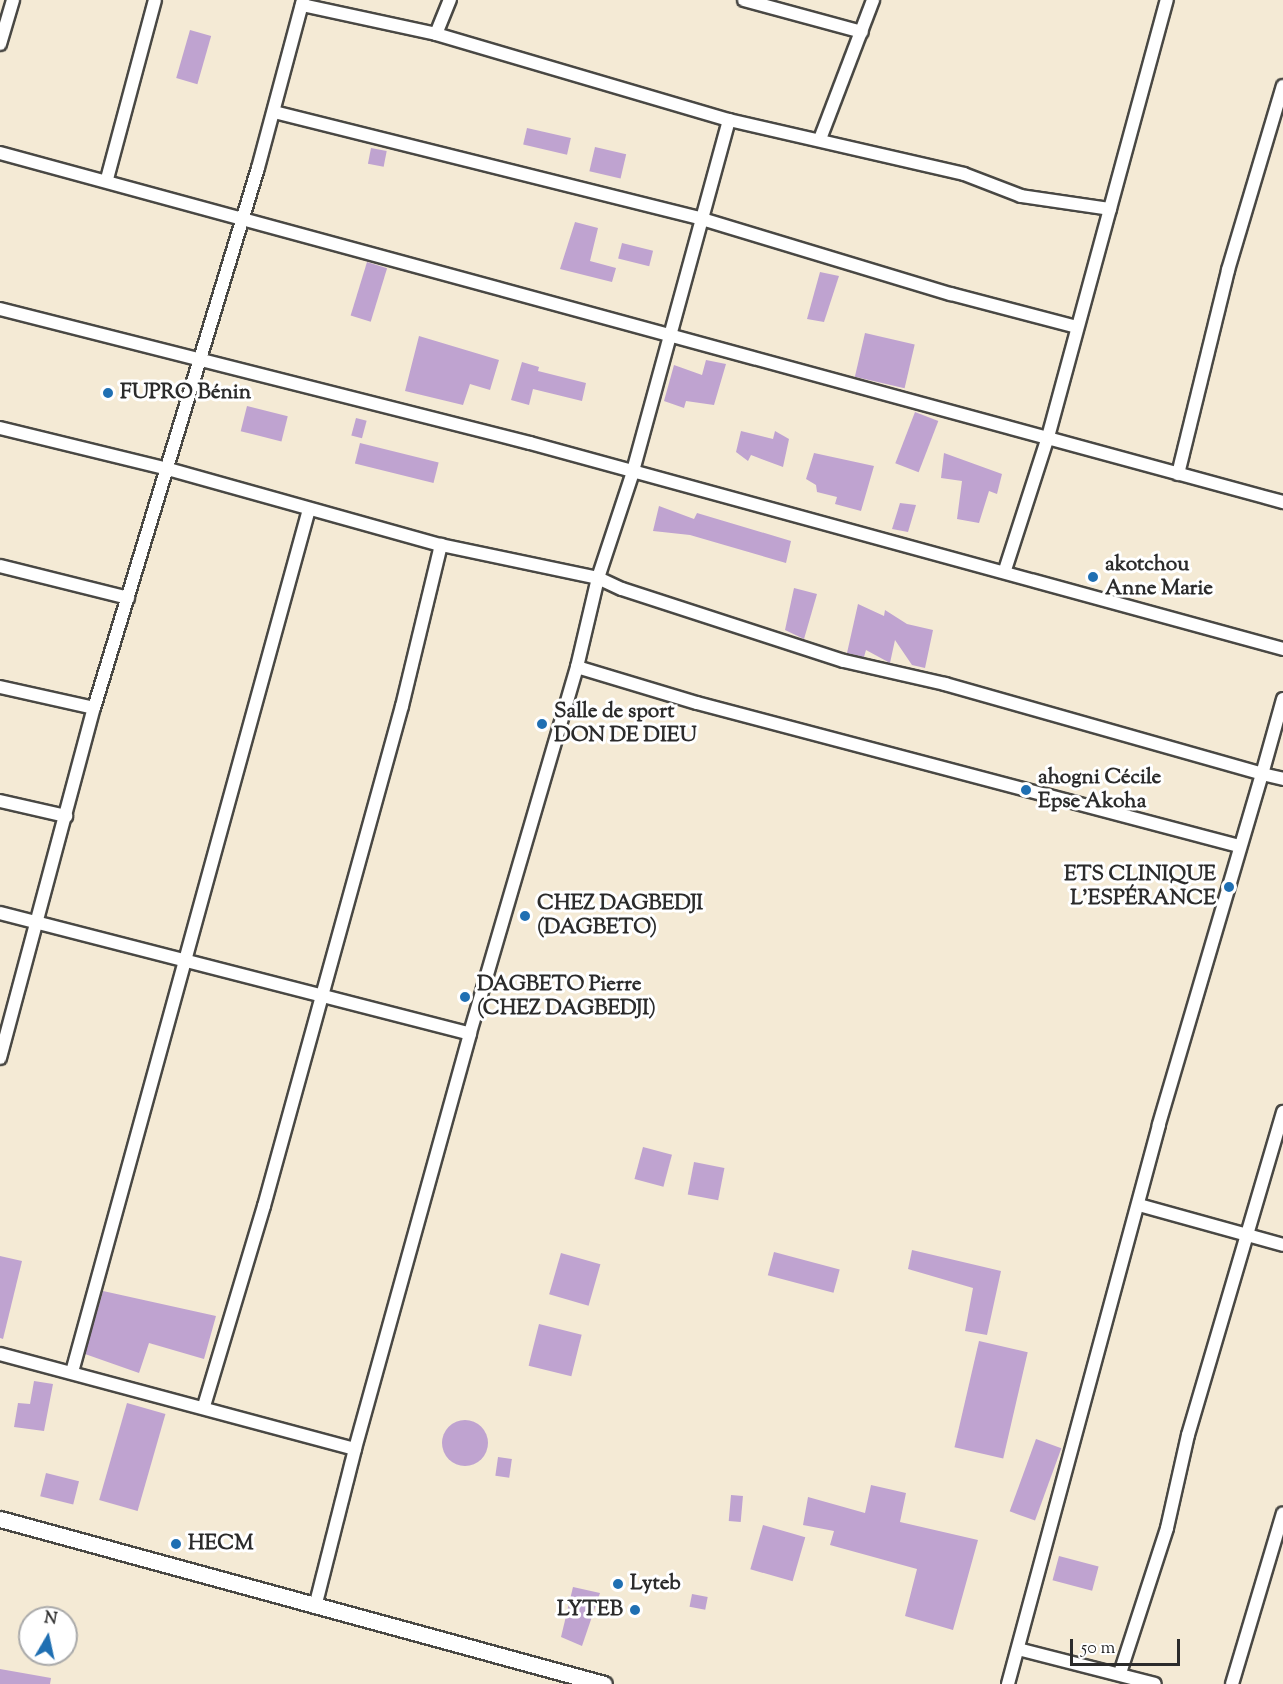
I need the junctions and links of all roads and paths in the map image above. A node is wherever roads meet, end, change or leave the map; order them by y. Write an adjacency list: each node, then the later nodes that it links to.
1 (13, 0): 10 (street)
2 (155, 0): 16 (street)
3 (450, 0): 9 (street)
4 (744, 0): 8 (street)
5 (873, 0): 8 (street)
6 (1167, 0): 17 (street)
7 (302, 2): 9 (street); 12 (street)
8 (862, 32): 14 (street)
9 (436, 34): 13 (street)
10 (0, 44)
11 (1283, 86): 28 (street)
12 (274, 112): 18 (street); 19 (street)
13 (729, 120): 14 (street); 19 (street)
14 (820, 139): 17 (street)
15 (0, 153): 16 (street)
16 (107, 179): 18 (street)
17 (1110, 209): 21 (street)
18 (244, 216): 22 (street); 23 (street)
19 (702, 219): 21 (street); 22 (street)
20 (0, 309): 23 (street)
21 (1077, 327): 25 (street)
22 (672, 334): 25 (street); 27 (street)
23 (202, 357): 26 (street); 27 (street)
24 (0, 428): 26 (street)
25 (1048, 437): 28 (street); 33 (street)
26 (168, 469): 30 (street); 35 (street)
27 (633, 472): 33 (street); 34 (street)
28 (1178, 474): 29 (street)
29 (1283, 502)
30 (309, 509): 31 (street); 48 (street)
31 (441, 545): 34 (street); 49 (street)
32 (0, 566): 35 (street)
33 (1005, 570): 36 (street)
34 (598, 578): 37 (street); 41 (street)
35 (128, 598): 40 (street)
36 (1283, 649)
37 (577, 667): 45 (street); 50 (street)
38 (0, 687): 40 (street)
39 (1283, 699): 41 (street)
40 (94, 708): 44 (street)
41 (1262, 774): 42 (street); 45 (street)
42 (1283, 779)
43 (0, 801): 44 (street)
44 (66, 816): 47 (street)
45 (1239, 846): 53 (street)
46 (0, 913): 47 (street)
47 (38, 921): 48 (street); 51 (street)
48 (186, 959): 49 (street); 57 (street)
49 (320, 998): 50 (street); 58 (street)
50 (470, 1034): 59 (street)
51 (0, 1058)
52 (1283, 1112): 54 (street)
53 (1139, 1205): 54 (street); 63 (street)
54 (1246, 1234): 55 (street); 64 (street)
55 (1283, 1245)
56 (0, 1354): 57 (street)
57 (72, 1372): 58 (street)
58 (204, 1406): 59 (street)
59 (355, 1449): 62 (street)
60 (1283, 1513): 68 (street)
61 (0, 1519): 62 (street)
62 (315, 1607): 65 (street)
63 (1018, 1649): 64 (street); 66 (street)
64 (1120, 1673): 67 (street)
65 (604, 1684)
66 (1008, 1684)
67 (1155, 1684)
68 (1232, 1684)

